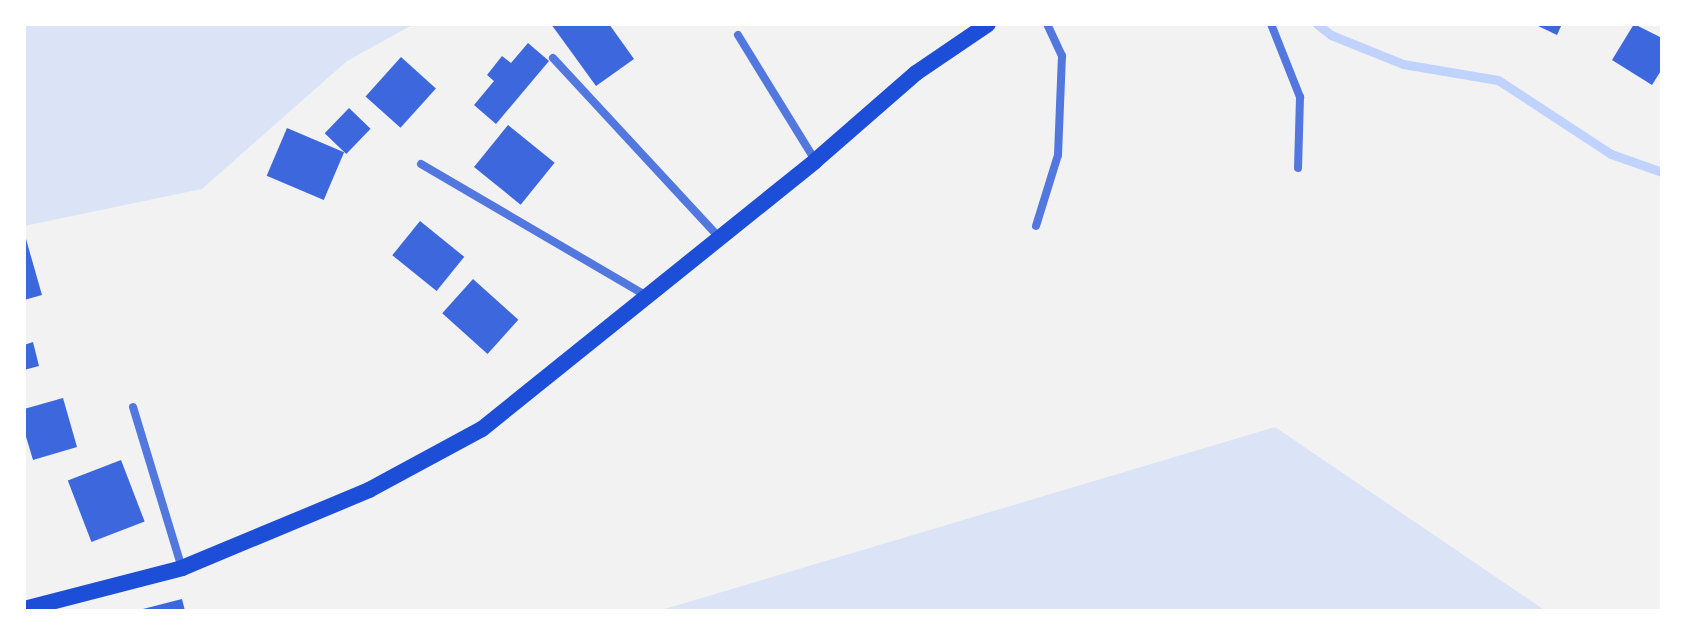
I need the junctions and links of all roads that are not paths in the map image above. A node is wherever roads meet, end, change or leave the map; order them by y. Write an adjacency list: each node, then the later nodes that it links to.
1 (988, 24): 6 (main road)
2 (1047, 24): 9 (street)
3 (1271, 24): 8 (street)
4 (738, 35): 6 (street)
5 (553, 58): 10 (street)
6 (815, 161): 10 (main road)
7 (421, 164): 11 (street)
8 (1298, 168)
9 (1036, 226)
10 (720, 238): 11 (main road)
11 (648, 296): 13 (main road)
12 (133, 407): 13 (street)
13 (182, 568): 14 (main road)
14 (55, 606): 15 (main road)
15 (24, 609)

